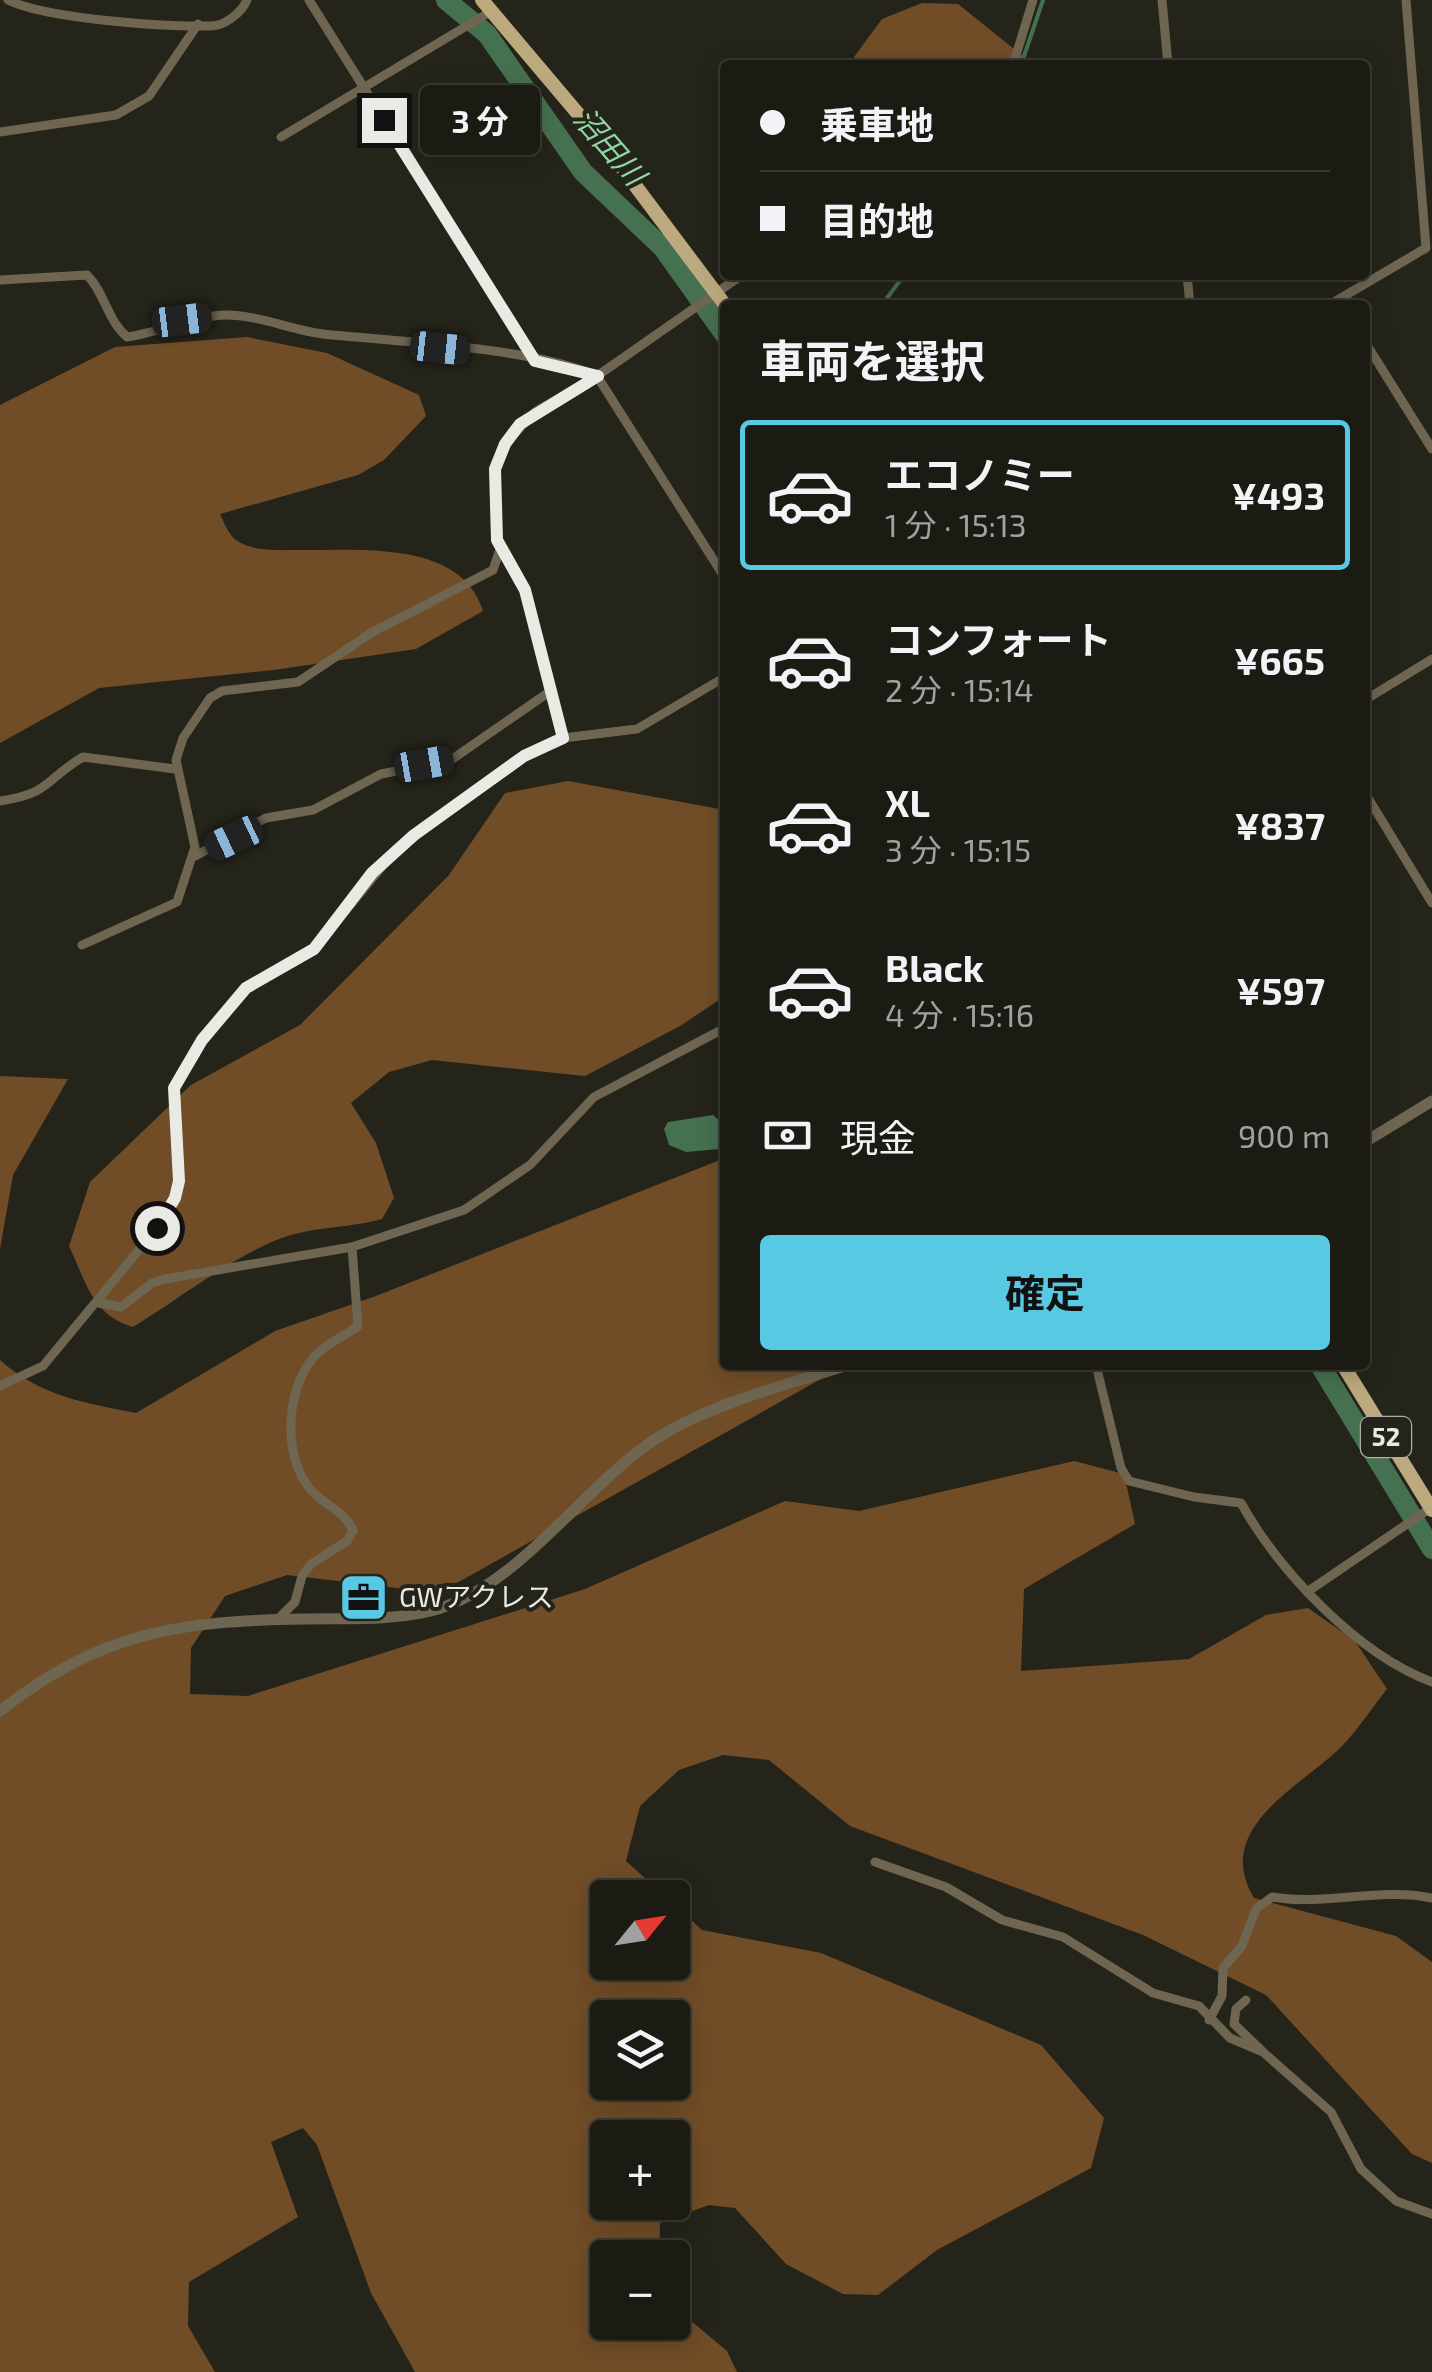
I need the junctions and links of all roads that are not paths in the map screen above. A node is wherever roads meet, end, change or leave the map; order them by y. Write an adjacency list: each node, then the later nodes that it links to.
1 (8, 0): 8 (street)
2 (247, 0): 8 (street)
3 (310, 0): 11 (street)
4 (1033, 0): 9 (street)
5 (1162, 0): 10 (street)
6 (1406, 0): 17 (street)
7 (486, 6): 11 (street); 16 (main road)
8 (198, 24): 12 (street)
9 (1015, 60)
10 (1168, 60)
11 (364, 88): 13 (street); 20 (street)
12 (0, 132)
13 (281, 137)
14 (0, 280): 20 (street)
15 (738, 280): 16 (street)
16 (721, 300)
17 (1341, 300)
18 (720, 301): 21 (street)
19 (1370, 350): 22 (street)
20 (535, 361): 21 (street)
21 (598, 376): 23 (street); 24 (street)
22 (1432, 449)
23 (501, 546): 27 (street); 30 (street)
24 (720, 570)
25 (1432, 660): 28 (street)
26 (720, 680): 29 (street)
27 (552, 690): 29 (street); 33 (street)
28 (1370, 697)
29 (563, 738): 40 (street)
30 (175, 769): 31 (street); 33 (street)
31 (0, 801)
32 (1370, 802): 34 (street)
33 (195, 856): 35 (street)
34 (1432, 904)
35 (82, 945)
36 (720, 1031): 39 (street)
37 (1432, 1101): 38 (street)
38 (1370, 1139)
39 (352, 1247): 40 (street); 47 (street)
40 (99, 1303): 44 (street)
41 (834, 1370): 47 (street)
42 (1097, 1370): 46 (street)
43 (1346, 1370): 45 (main road, 52)
44 (0, 1386)
45 (1432, 1508): 46 (street)
46 (1307, 1592): 48 (street)
47 (278, 1620): 49 (street)
48 (1432, 1682)
49 (0, 1710)
50 (875, 1862): 53 (street)
51 (1432, 1898): 53 (street)
52 (1246, 2000): 54 (street)
53 (1210, 2020): 54 (street)
54 (1262, 2052): 55 (street)
55 (1432, 2214)

